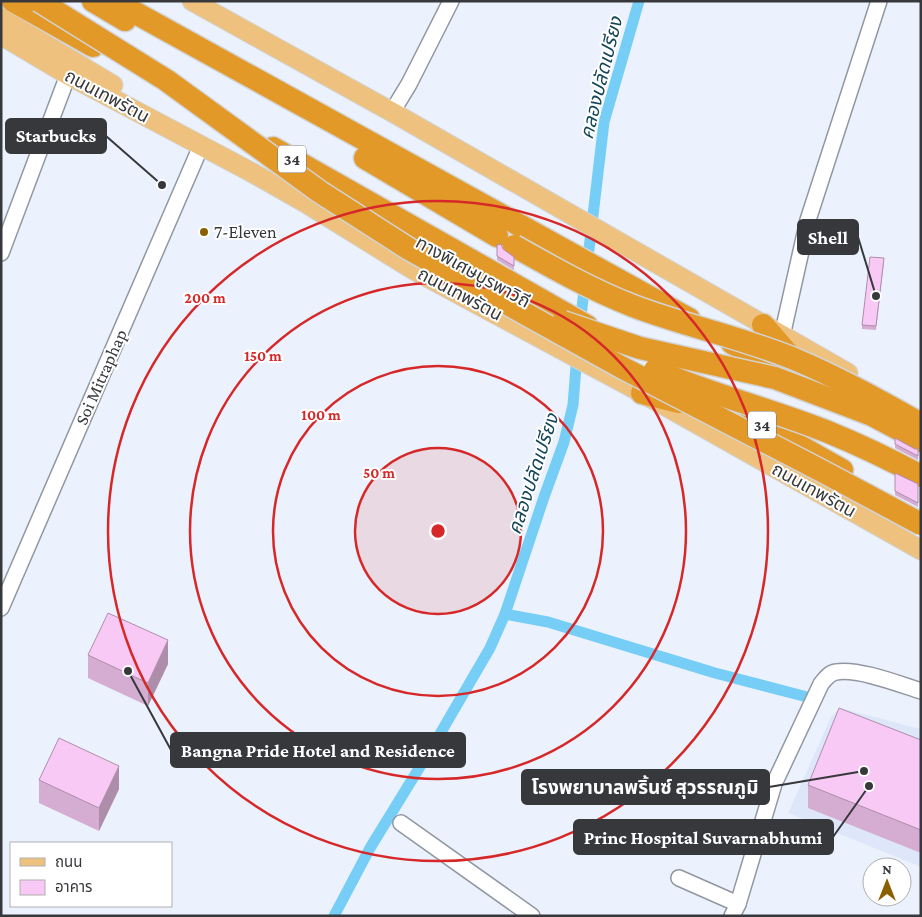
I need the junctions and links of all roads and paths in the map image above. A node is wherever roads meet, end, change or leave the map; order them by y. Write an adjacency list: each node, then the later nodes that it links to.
1 (13, 1): 16 (highway, ถนนเทพรัตน / 34)
2 (39, 1): 27 (highway, bridge)
3 (60, 1): 16 (highway, ทางพิเศษบูรพาวิถี)
4 (94, 1): 22 (highway, bridge)
5 (114, 1): 19 (highway)
6 (192, 1): 12 (main road)
7 (451, 1): 12 (street)
8 (879, 1): 17 (street)
9 (1, 18): 13 (main road)
10 (1, 35): 11 (main road, ถนนเทพรัตน / 34)
11 (68, 75): 13 (main road, ถนนเทพรัตน / 34); 15 (street)
12 (392, 112): 17 (main road)
13 (178, 134): 14 (main road, ถนนเทพรัตน / 34)
14 (200, 146): 18 (main road, ถนนเทพรัตน / 34); 29 (street, Soi Mitraphap)
15 (1, 253)
16 (567, 320): 21 (highway, ถนนเทพรัตน / 34, bridge); 23 (highway, bridge); 25 (highway, ทางพิเศษบูรพาวิถี, bridge)
17 (773, 330): 19 (highway); 20 (main road)
18 (642, 393): 21 (highway); 28 (main road, ถนนเทพรัตน / 34)
19 (822, 393): 24 (highway)
20 (921, 415)
21 (753, 420): 26 (highway, ถนนเทพรัตน / 34)
22 (921, 424)
23 (921, 441)
24 (921, 450)
25 (921, 476)
26 (921, 515)
27 (921, 524)
28 (921, 550)
29 (1, 608)
30 (921, 690): 33 (street)
31 (401, 823): 34 (street)
32 (679, 878): 33 (street)
33 (735, 910)
34 (532, 916)

